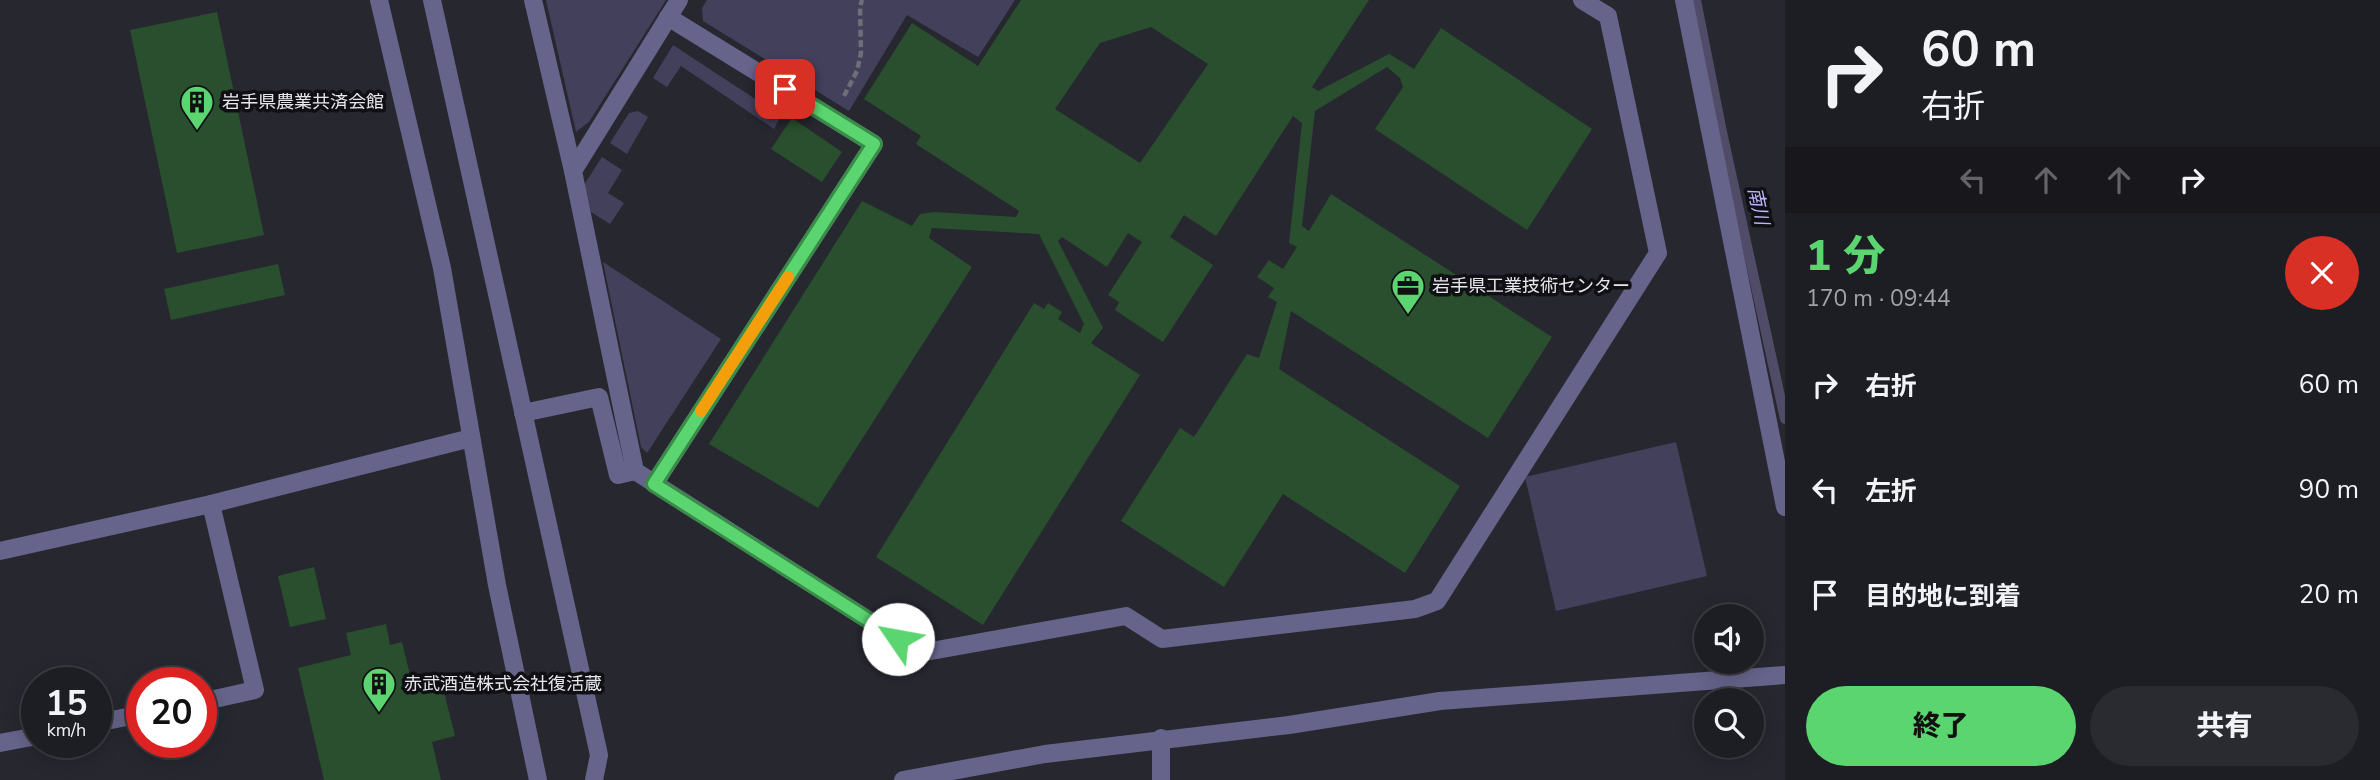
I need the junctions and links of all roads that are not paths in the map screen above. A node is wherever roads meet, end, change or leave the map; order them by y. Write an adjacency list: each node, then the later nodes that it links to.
1 (379, 0): 10 (street)
2 (432, 0): 9 (street)
3 (533, 0): 8 (street)
4 (678, 0): 7 (street)
5 (1582, 0): 12 (street)
6 (1684, 0): 14 (street)
7 (668, 17): 8 (street); 12 (street)
8 (573, 170): 11 (street)
9 (523, 413): 11 (street); 22 (street)
10 (471, 438): 13 (street); 21 (street)
11 (635, 471): 12 (street)
12 (654, 484)
13 (211, 504): 15 (street); 17 (street)
14 (1785, 507)
15 (0, 551)
16 (1785, 675): 18 (street)
17 (217, 698)
18 (1161, 738): 23 (street); 24 (street)
19 (21, 739): 20 (street)
20 (0, 743)
21 (538, 780)
22 (594, 780)
23 (903, 780)
24 (1161, 780)

